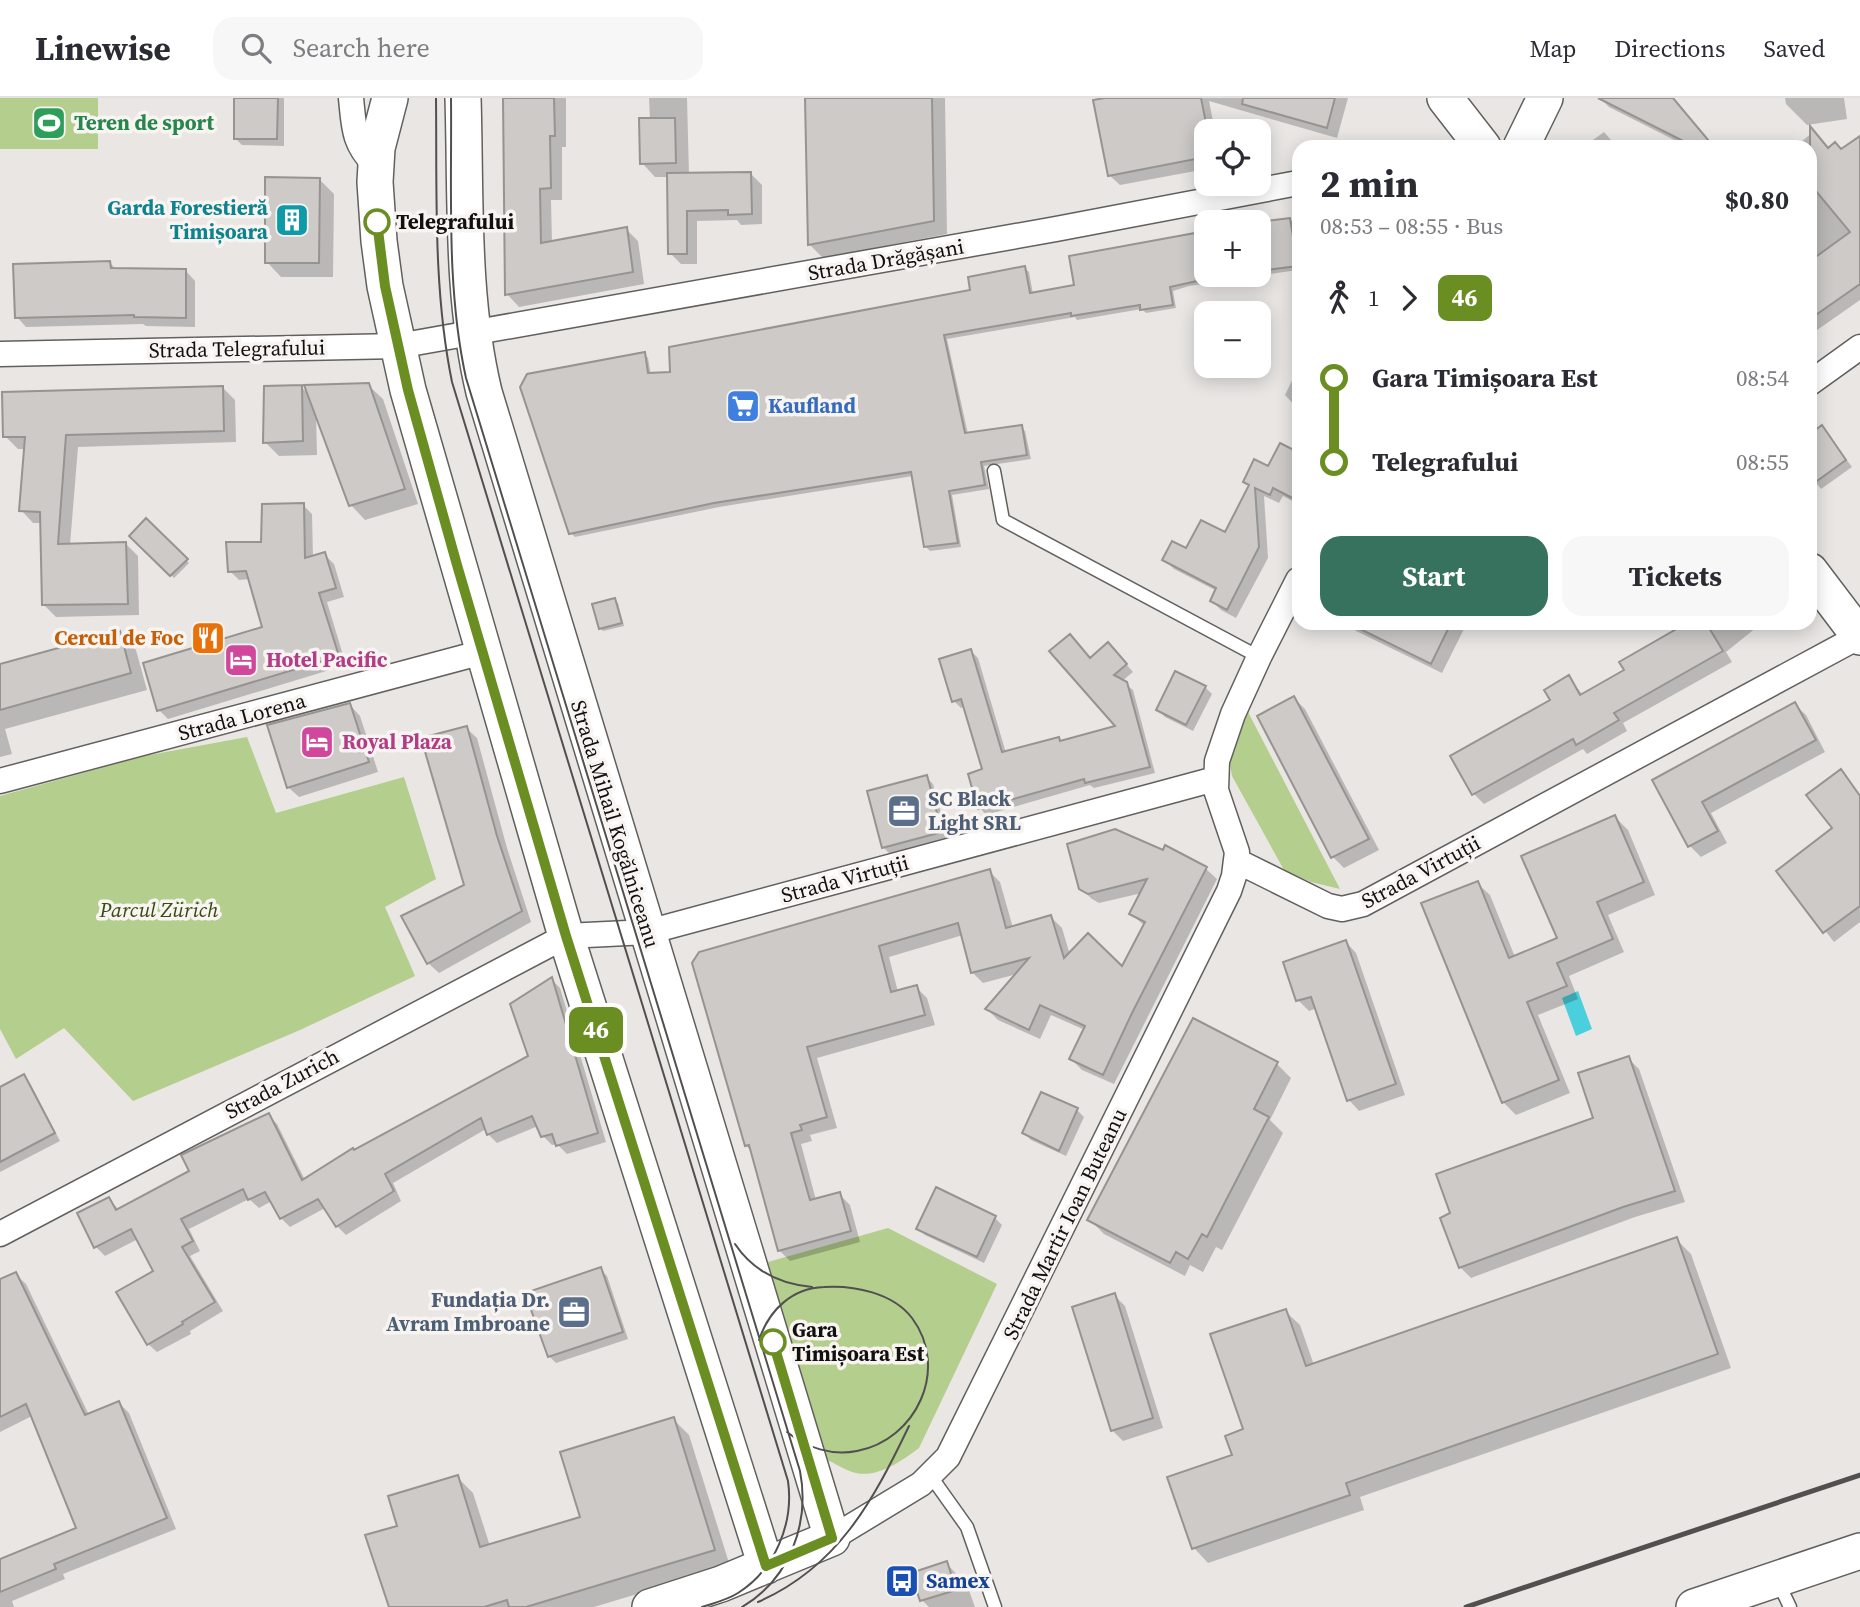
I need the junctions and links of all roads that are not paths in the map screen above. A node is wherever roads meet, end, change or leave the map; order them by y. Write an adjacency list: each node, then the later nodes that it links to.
1 (351, 98): 8 (street)
2 (390, 98): 8 (street)
3 (463, 98): 10 (street, Strada Mihail Kogălniceanu)
4 (1446, 98): 6 (street)
5 (1545, 98): 7 (street)
6 (1478, 140)
7 (1524, 140)
8 (375, 165): 11 (street)
9 (1292, 184): 10 (street, Strada Drăgășani)
10 (474, 334): 11 (street, Strada Telegrafului); 24 (street, Strada Mihail Kogălniceanu)
11 (398, 346): 13 (street, Strada Telegrafului); 19 (street)
12 (1860, 347): 14 (street)
13 (0, 354)
14 (1817, 378)
15 (994, 471): 20 (lane)
16 (1817, 580): 18 (street)
17 (1292, 592): 20 (street)
18 (1860, 636): 23 (street, Strada Virtuții)
19 (483, 652): 22 (street, Strada Lorena); 25 (street)
20 (1259, 657): 21 (street)
21 (1215, 779): 23 (street); 24 (street, Strada Virtuții)
22 (0, 781)
23 (1237, 861): 27 (street, Strada Martir Ioan Buteanu)
24 (649, 932): 25 (street, Strada Virtuții); 28 (street, Strada Mihail Kogălniceanu)
25 (566, 936): 26 (street, Strada Zurich); 30 (street)
26 (0, 1234)
27 (930, 1475): 28 (street, Strada Martir Ioan Buteanu); 33 (lane)
28 (832, 1538): 30 (street)
29 (1860, 1551): 31 (street)
30 (766, 1566): 32 (street)
31 (1783, 1593): 34 (street)
32 (650, 1607)
33 (995, 1607)
34 (1694, 1607)

